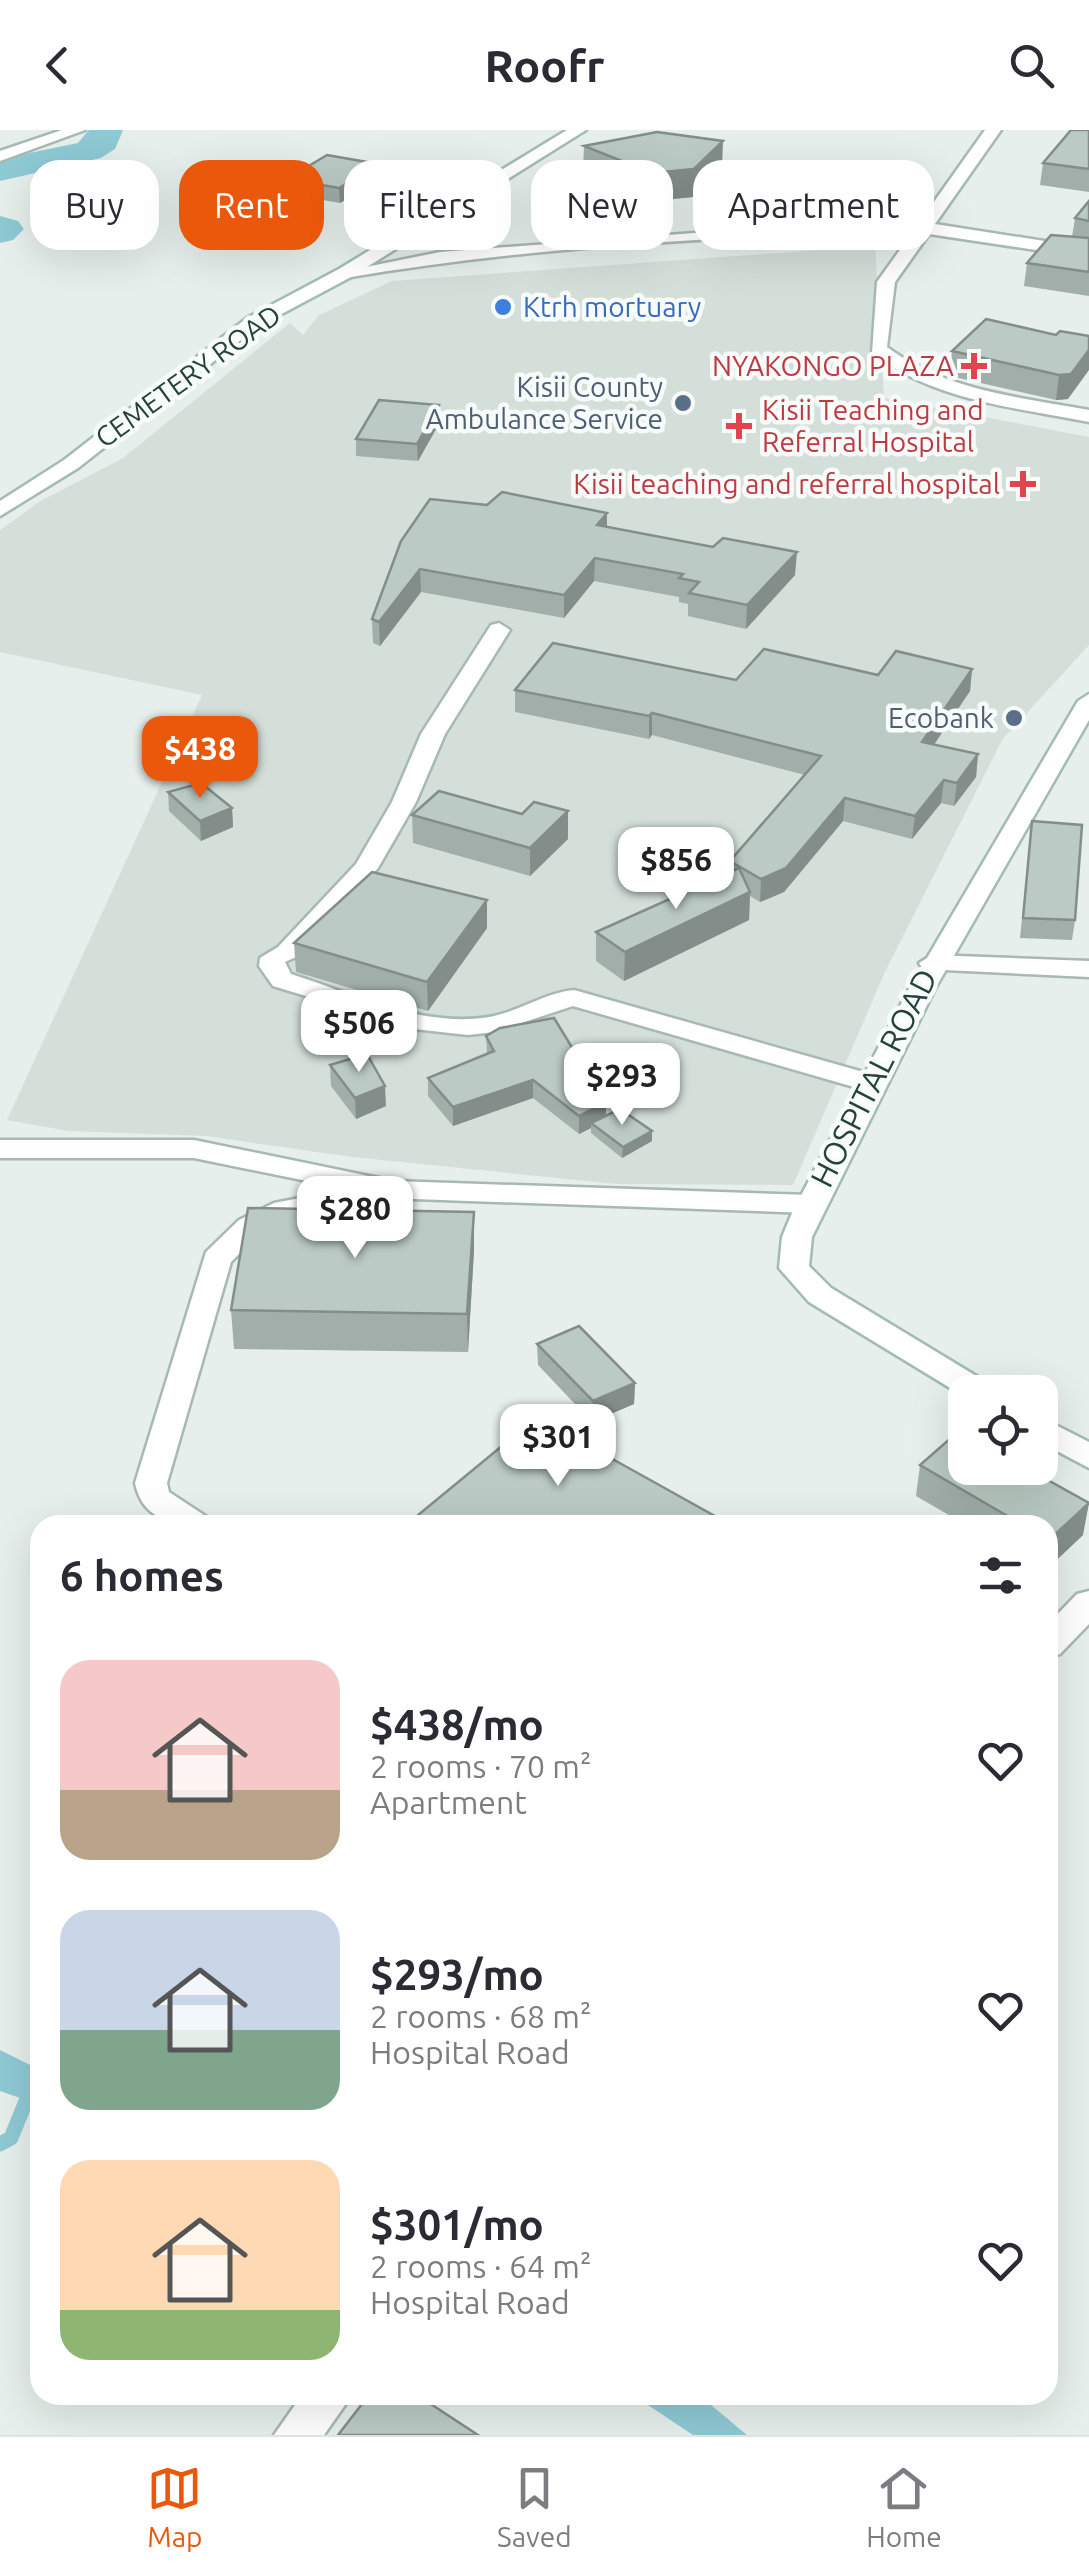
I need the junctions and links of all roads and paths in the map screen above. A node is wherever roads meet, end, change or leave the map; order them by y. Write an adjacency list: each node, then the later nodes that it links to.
1 (77, 130): 4 (street)
2 (578, 130): 10 (street)
3 (993, 130): 5 (street)
4 (0, 156)
5 (934, 215)
6 (934, 229): 9 (street, CEMETERY ROAD)
7 (693, 237): 10 (street, CEMETERY ROAD)
8 (909, 250): 11 (street)
9 (1089, 253)
10 (344, 273): 12 (street, CEMETERY ROAD)
11 (1089, 416)
12 (0, 510)
13 (499, 630): 17 (street)
14 (1089, 701): 15 (street, HOSPITAL ROAD)
15 (932, 962): 16 (street); 17 (street, HOSPITAL ROAD)
16 (1089, 969)
17 (871, 1084): 20 (street, HOSPITAL ROAD)
18 (0, 1150): 19 (street)
19 (393, 1190): 20 (street); 24 (street)
20 (810, 1204): 21 (street, HOSPITAL ROAD)
21 (952, 1375)
22 (1058, 1439): 23 (street)
23 (1089, 1457)
24 (180, 1515)
25 (1089, 1603): 26 (street)
26 (1058, 1635)
27 (322, 2405): 28 (street)
28 (296, 2435)

